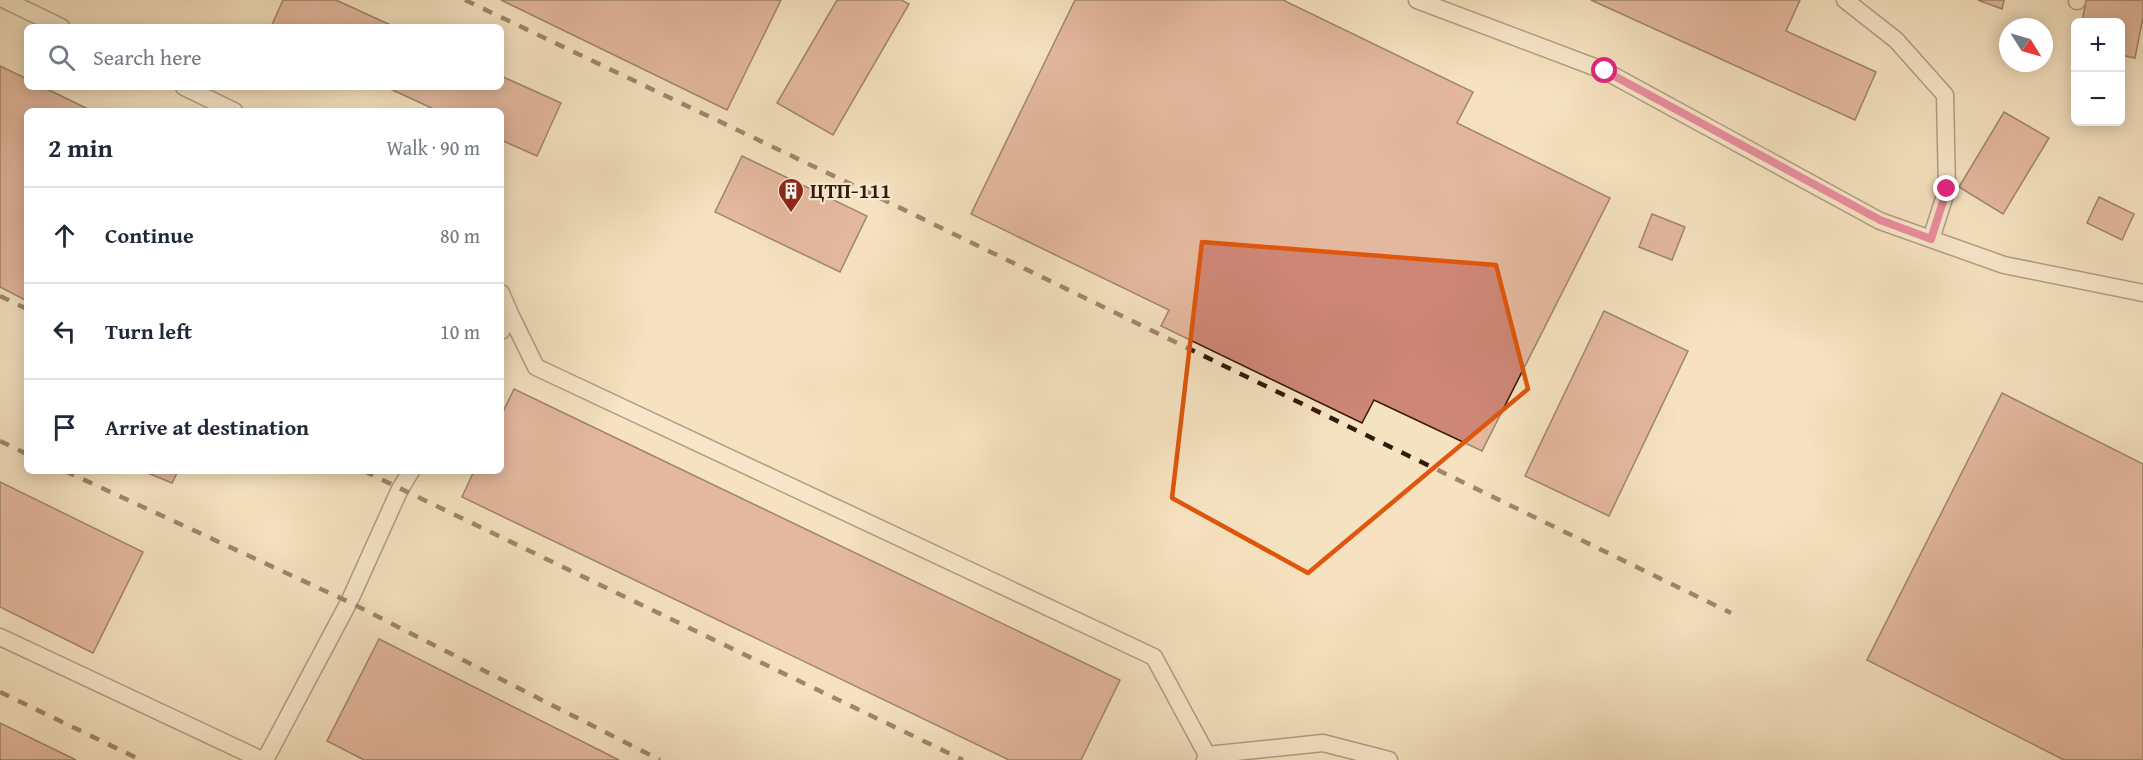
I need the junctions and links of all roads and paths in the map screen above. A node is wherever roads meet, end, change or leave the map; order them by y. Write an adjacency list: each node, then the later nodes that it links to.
1 (5, 0): 4 (lane)
2 (1417, 0): 7 (lane)
3 (1845, 0): 7 (lane)
4 (54, 24)
5 (190, 90): 6 (lane)
6 (228, 108)
7 (1931, 239): 8 (lane)
8 (2143, 293)
9 (504, 299): 10 (lane)
10 (511, 315): 11 (lane); 14 (lane)
11 (504, 326)
12 (409, 474): 15 (lane)
13 (0, 637): 15 (lane)
14 (1206, 758): 16 (lane)
15 (263, 760)
16 (1389, 760)

